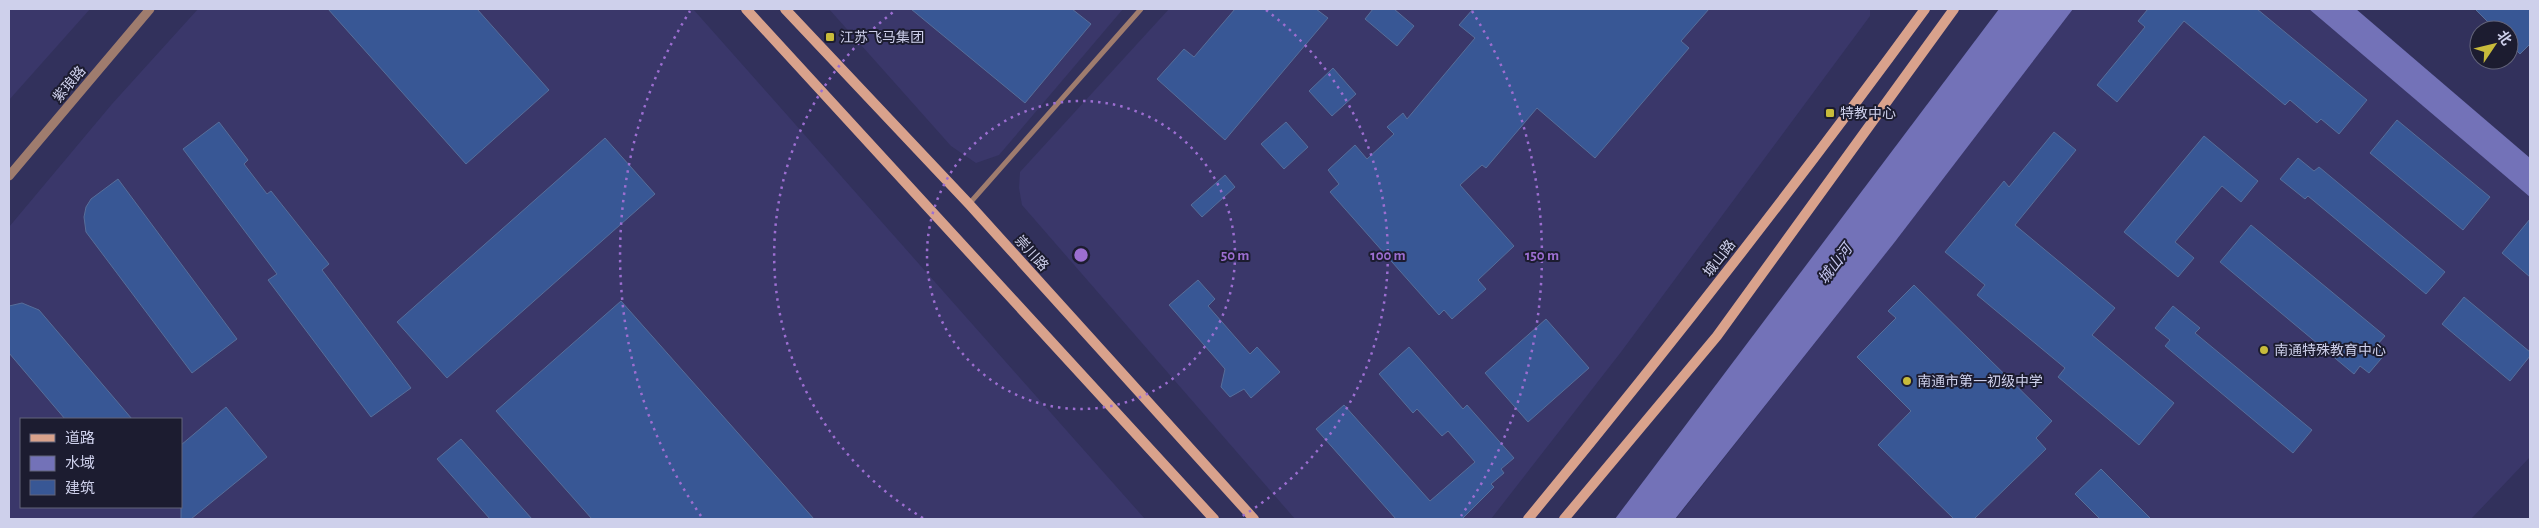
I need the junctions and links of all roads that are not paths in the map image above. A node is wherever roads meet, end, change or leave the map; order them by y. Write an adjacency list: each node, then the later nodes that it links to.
1 (150, 9): 7 (street, 紫琅路)
2 (746, 9): 9 (main road)
3 (784, 9): 8 (main road, 崇川路)
4 (1141, 9): 8 (street)
5 (1925, 9): 11 (main road, 城山路)
6 (1954, 9): 12 (main road)
7 (9, 176)
8 (969, 204): 10 (main road, 崇川路)
9 (1214, 519)
10 (1254, 519)
11 (1528, 519)
12 (1564, 519)

